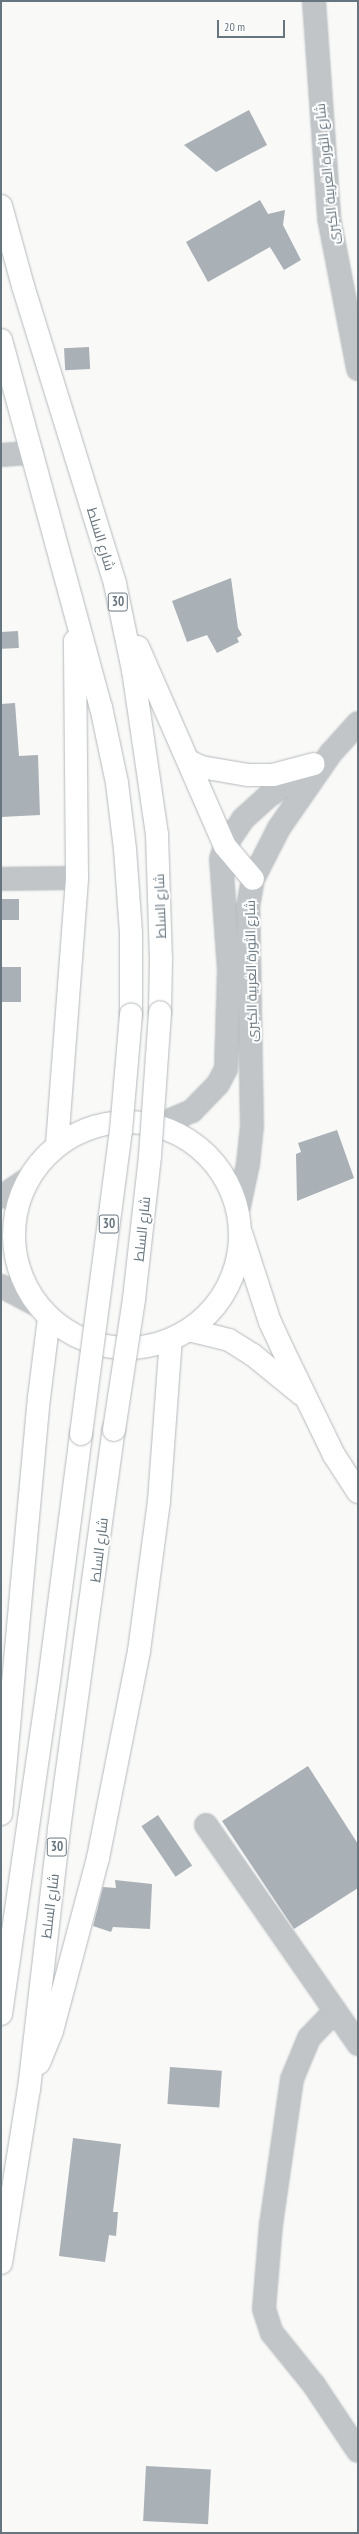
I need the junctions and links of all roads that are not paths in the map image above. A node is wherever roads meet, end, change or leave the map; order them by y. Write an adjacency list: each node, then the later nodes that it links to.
1 (314, 1): 4 (street, شارع الثورة العربية الكبرى)
2 (1, 206): 7 (main road, شارع السلط / 30)
3 (1, 340): 5 (main road, 30)
4 (358, 369)
5 (32, 453): 6 (street); 8 (main road, 30)
6 (1, 455)
7 (114, 584): 11 (main road); 31 (main road, شارع السلط / 30, bridge)
8 (76, 612): 13 (main road); 29 (main road, 30, bridge)
9 (357, 726): 10 (street, شارع الثورة العربية الكبرى)
10 (322, 758): 11 (main road); 12 (street, شارع الثورة العربية الكبرى); 14 (street, شارع الثورة العربية الكبرى)
11 (189, 761): 12 (main road)
12 (225, 846): 14 (main road); 16 (street, شارع الثورة العربية الكبرى)
13 (77, 878): 15 (street); 17 (main road)
14 (253, 879): 20 (street, شارع الثورة العربية الكبرى)
15 (1, 880)
16 (159, 1125): 17 (main road); 20 (main road)
17 (57, 1145): 18 (main road)
18 (28, 1179): 19 (street); 22 (main road)
19 (1, 1198)
20 (239, 1220): 23 (main road); 24 (main road)
21 (1, 1286): 22 (street)
22 (44, 1312): 23 (main road); 26 (main road)
23 (180, 1334): 24 (main road); 31 (main road)
24 (309, 1401): 25 (main road)
25 (358, 1492)
26 (1, 1814)
27 (206, 1825): 28 (street)
28 (335, 2011): 30 (street); 33 (street)
29 (1, 2014)
30 (358, 2044)
31 (30, 2089): 32 (main road, شارع السلط / 30)
32 (1, 2263)
33 (358, 2451)

